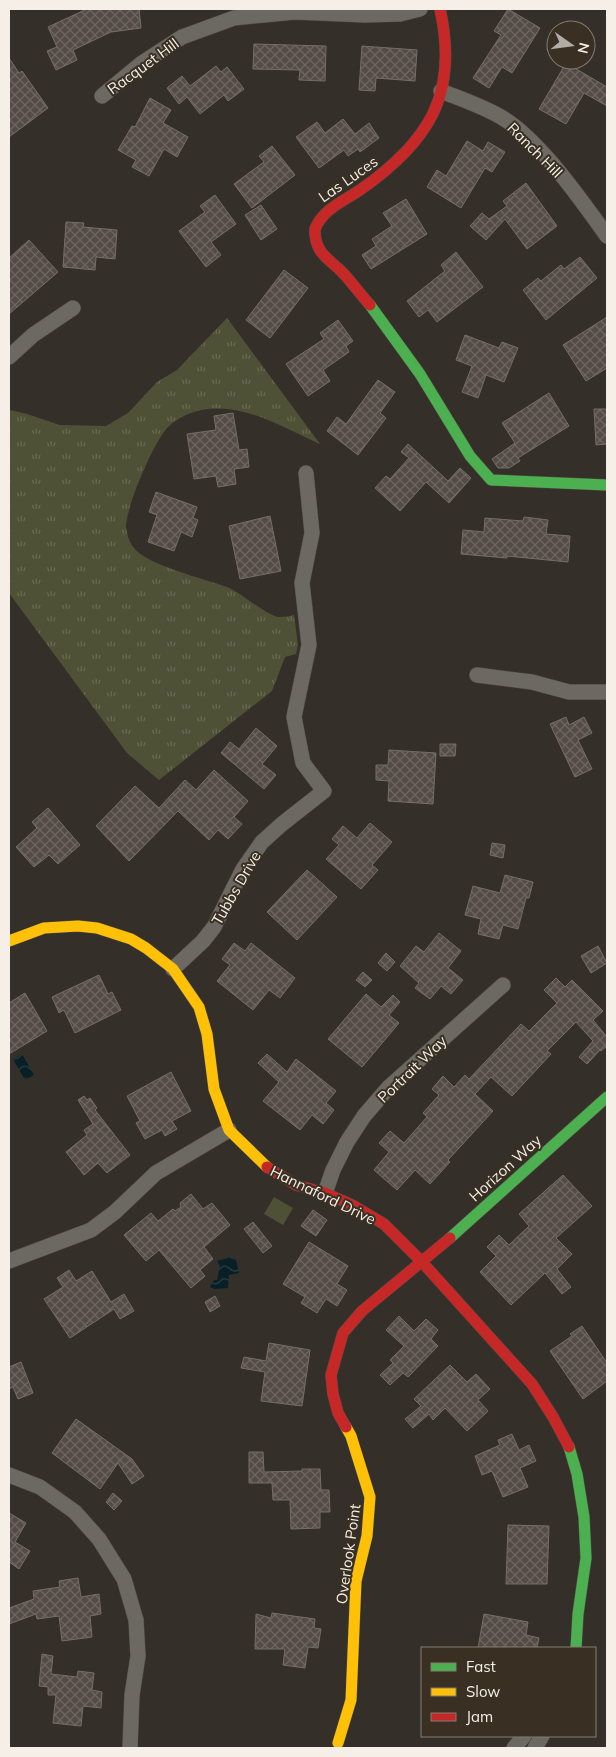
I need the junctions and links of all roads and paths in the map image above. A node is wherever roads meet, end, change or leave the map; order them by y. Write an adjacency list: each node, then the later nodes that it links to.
1 (420, 9): 4 (street, Racquet Hill)
2 (440, 9): 3 (street, Las Luces)
3 (441, 91): 5 (street, Ranch Hill); 9 (street, Las Luces)
4 (102, 96)
5 (607, 236)
6 (72, 308): 7 (street)
7 (9, 357)
8 (306, 473): 13 (street, Tubbs Drive)
9 (607, 484)
10 (477, 675): 11 (street)
11 (607, 692)
12 (9, 942): 13 (street, Hannaford Drive)
13 (174, 969): 16 (street, Hannaford Drive)
14 (503, 985): 17 (street, Portrait Way)
15 (607, 1097): 19 (street, Horizon Way)
16 (229, 1130): 17 (street, Hannaford Drive); 18 (street)
17 (325, 1193): 19 (street, Hannaford Drive)
18 (9, 1261)
19 (422, 1262): 21 (street, Hannaford Drive); 26 (street, Overlook Point)
20 (9, 1475): 27 (street)
21 (578, 1614): 22 (street, Hannaford Drive); 23 (street, Hannaford Drive)
22 (566, 1647)
23 (576, 1647)
24 (523, 1737): 28 (street)
25 (541, 1737): 29 (street)
26 (338, 1743)
27 (130, 1748)
28 (514, 1748)
29 (535, 1748)

